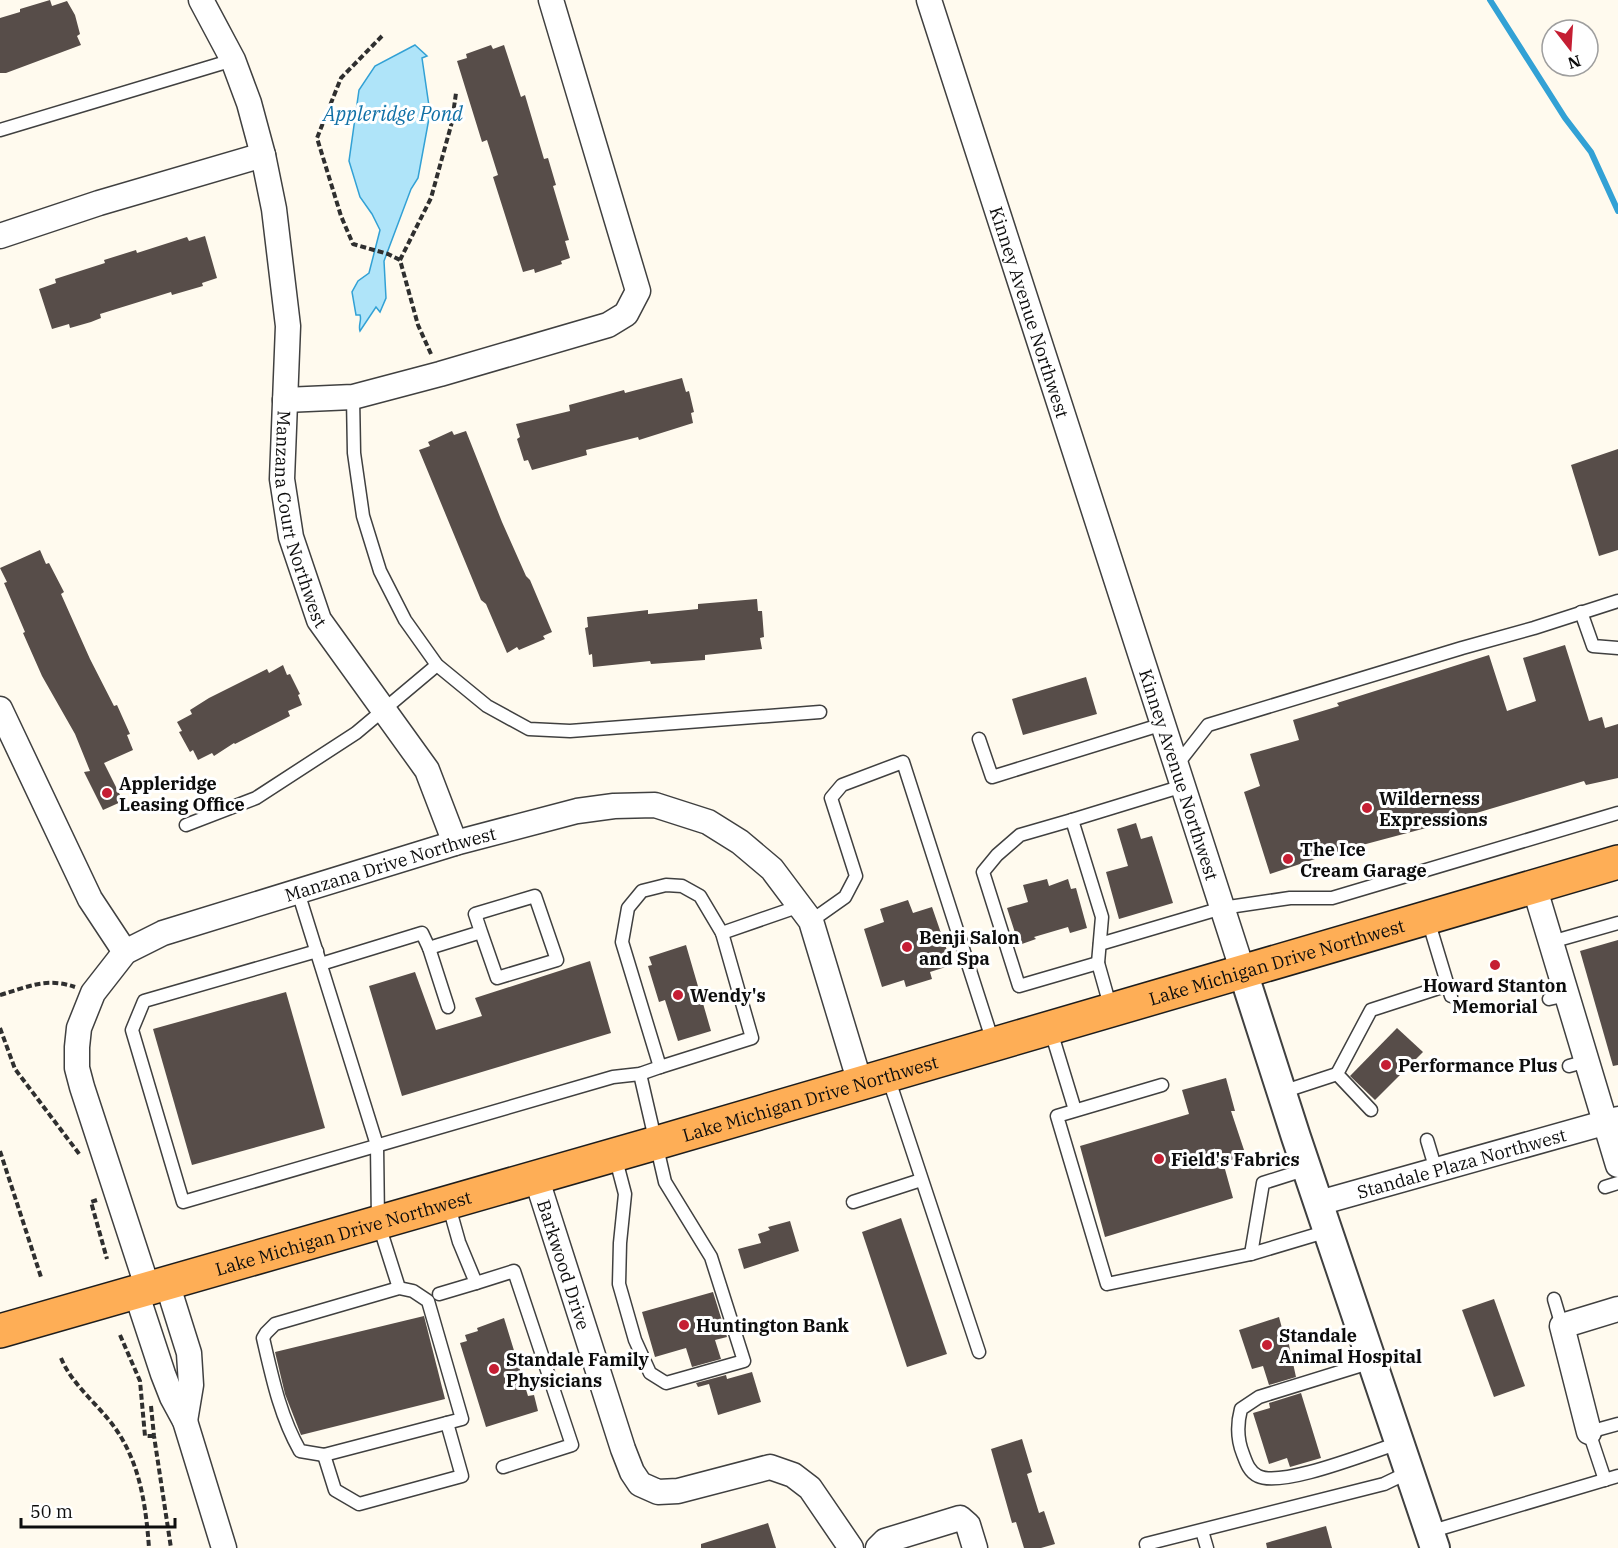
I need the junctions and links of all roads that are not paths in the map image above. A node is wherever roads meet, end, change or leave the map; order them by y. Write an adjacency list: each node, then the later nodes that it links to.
1 (201, 0): 4 (street, Manzana Court Northwest)
2 (551, 0): 8 (street)
3 (929, 0): 17 (street, Kinney Avenue Northwest)
4 (233, 60): 5 (lane); 6 (street, Manzana Court Northwest)
5 (0, 130)
6 (263, 155): 7 (street); 9 (street, Manzana Court Northwest)
7 (0, 236)
8 (353, 397): 9 (street); 13 (lane)
9 (285, 400): 15 (street, Manzana Court Northwest)
10 (1618, 600): 11 (lane)
11 (1581, 612): 12 (lane); 19 (lane)
12 (1618, 648)
13 (437, 665): 15 (lane); 16 (lane)
14 (0, 709): 37 (street)
15 (384, 710): 22 (lane); 23 (street, Manzana Court Northwest)
16 (820, 712)
17 (1163, 724): 18 (lane); 19 (street, Kinney Avenue Northwest)
18 (979, 739)
19 (1180, 776): 21 (lane); 27 (street, Kinney Avenue Northwest)
20 (1618, 813): 27 (lane)
21 (1072, 820): 34 (lane); 38 (lane)
22 (186, 825)
23 (455, 843): 26 (street, Manzana Drive Northwest); 28 (street, Manzana Drive Northwest)
24 (1618, 862): 25 (highway, Lake Michigan Drive Northwest)
25 (1534, 886): 29 (highway, Lake Michigan Drive Northwest); 33 (street)
26 (298, 891): 36 (lane); 37 (street, Manzana Drive Northwest)
27 (1222, 908): 34 (lane); 40 (street, Kinney Avenue Northwest)
28 (806, 913): 32 (lane); 44 (lane); 48 (street, Manzana Drive Northwest)
29 (1428, 918): 40 (highway, Lake Michigan Drive Northwest); 47 (lane)
30 (1618, 923): 33 (lane)
31 (481, 932): 31 (lane); 35 (lane)
32 (722, 933): 45 (lane); 45 (lane)
33 (1551, 942): 53 (street)
34 (1100, 944): 38 (lane)
35 (429, 948): 39 (lane); 41 (lane)
36 (317, 951): 39 (lane); 56 (lane)
37 (125, 952): 72 (street, Manzana Drive Northwest)
38 (1098, 963): 42 (lane)
39 (321, 964): 56 (lane)
40 (1243, 972): 42 (highway, Lake Michigan Drive Northwest); 50 (street, Kinney Avenue Northwest)
41 (448, 1007)
42 (1111, 1010): 43 (highway, Lake Michigan Drive Northwest)
43 (1050, 1028): 44 (highway, Lake Michigan Drive Northwest); 51 (lane)
44 (993, 1044): 48 (highway, Lake Michigan Drive Northwest)
45 (660, 1067): 46 (lane)
46 (640, 1074): 55 (lane); 56 (lane)
47 (1336, 1074): 50 (lane); 52 (lane)
48 (874, 1079): 55 (highway, Lake Michigan Drive Northwest); 62 (lane)
49 (1162, 1084): 51 (lane)
50 (1281, 1092): 59 (street, Kinney Avenue Northwest)
51 (1075, 1110): 70 (lane)
52 (1371, 1110)
53 (1612, 1121): 58 (street); 60 (street, Standale Plaza Northwest)
54 (1427, 1140): 60 (lane)
55 (656, 1143): 57 (highway, Lake Michigan Drive Northwest); 57 (lane)
56 (377, 1145): 68 (lane)
57 (614, 1155): 61 (highway, Lake Michigan Drive Northwest)
58 (1618, 1165)
59 (1307, 1169): 67 (street, Kinney Avenue Northwest); 70 (lane)
60 (1436, 1170): 67 (street, Standale Plaza Northwest)
61 (536, 1177): 65 (highway, Lake Michigan Drive Northwest); 94 (street, Barkwood Drive)
62 (921, 1180): 66 (lane); 79 (lane)
63 (1618, 1183): 64 (lane)
64 (1605, 1187)
65 (448, 1202): 68 (highway, Lake Michigan Drive Northwest); 71 (lane)
66 (853, 1203)
67 (1319, 1203): 69 (street, Kinney Avenue Northwest)
68 (378, 1222): 72 (highway, Lake Michigan Drive Northwest); 73 (lane)
69 (1328, 1231): 70 (lane); 80 (street, Kinney Avenue Northwest)
70 (1251, 1254)
71 (476, 1283): 74 (lane); 87 (lane)
72 (150, 1288): 78 (highway, Lake Michigan Drive Northwest); 81 (street); 81 (street)
73 (399, 1288): 82 (lane); 86 (lane)
74 (439, 1294)
75 (1554, 1299): 77 (lane)
76 (1618, 1310): 77 (street)
77 (1562, 1326): 84 (street)
78 (0, 1331)
79 (980, 1352)
80 (1372, 1362): 85 (street, Kinney Avenue Northwest); 85 (lane)
81 (185, 1421): 93 (street)
82 (447, 1423): 86 (lane); 86 (lane)
83 (1618, 1424): 84 (lane)
84 (1589, 1432): 90 (lane)
85 (1399, 1443): 88 (street, Kinney Avenue Northwest)
86 (324, 1455)
87 (503, 1467)
88 (1409, 1472): 91 (lane); 92 (street, Kinney Avenue Northwest)
89 (1618, 1476): 90 (lane)
90 (1605, 1480): 92 (lane)
91 (1202, 1531): 97 (lane); 98 (lane)
92 (1432, 1540)
93 (224, 1548)
94 (851, 1548)
95 (878, 1548): 96 (street)
96 (975, 1548)
97 (1147, 1548)
98 (1207, 1548)

